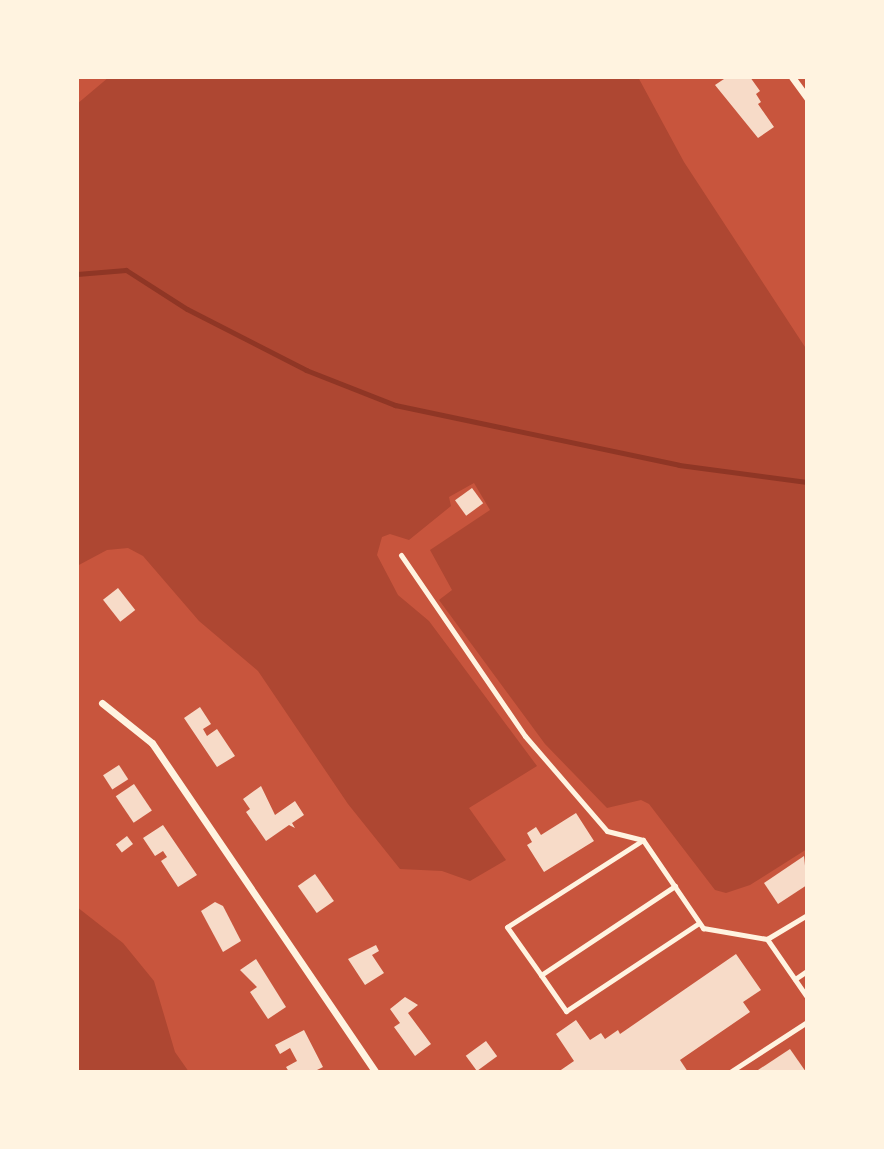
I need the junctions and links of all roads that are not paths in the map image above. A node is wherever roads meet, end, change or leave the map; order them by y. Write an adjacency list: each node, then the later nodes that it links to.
1 (792, 77): 2 (street)
2 (807, 98)
3 (401, 555): 5 (lane)
4 (102, 703): 15 (street)
5 (643, 840): 6 (lane); 11 (lane)
6 (675, 886): 8 (lane); 11 (lane)
7 (807, 915): 9 (lane)
8 (699, 923): 9 (lane); 11 (lane)
9 (767, 939): 12 (lane)
10 (807, 971): 12 (lane)
11 (541, 975)
12 (794, 979): 13 (lane)
13 (807, 997)
14 (807, 1022): 16 (lane)
15 (376, 1072)
16 (730, 1072)

